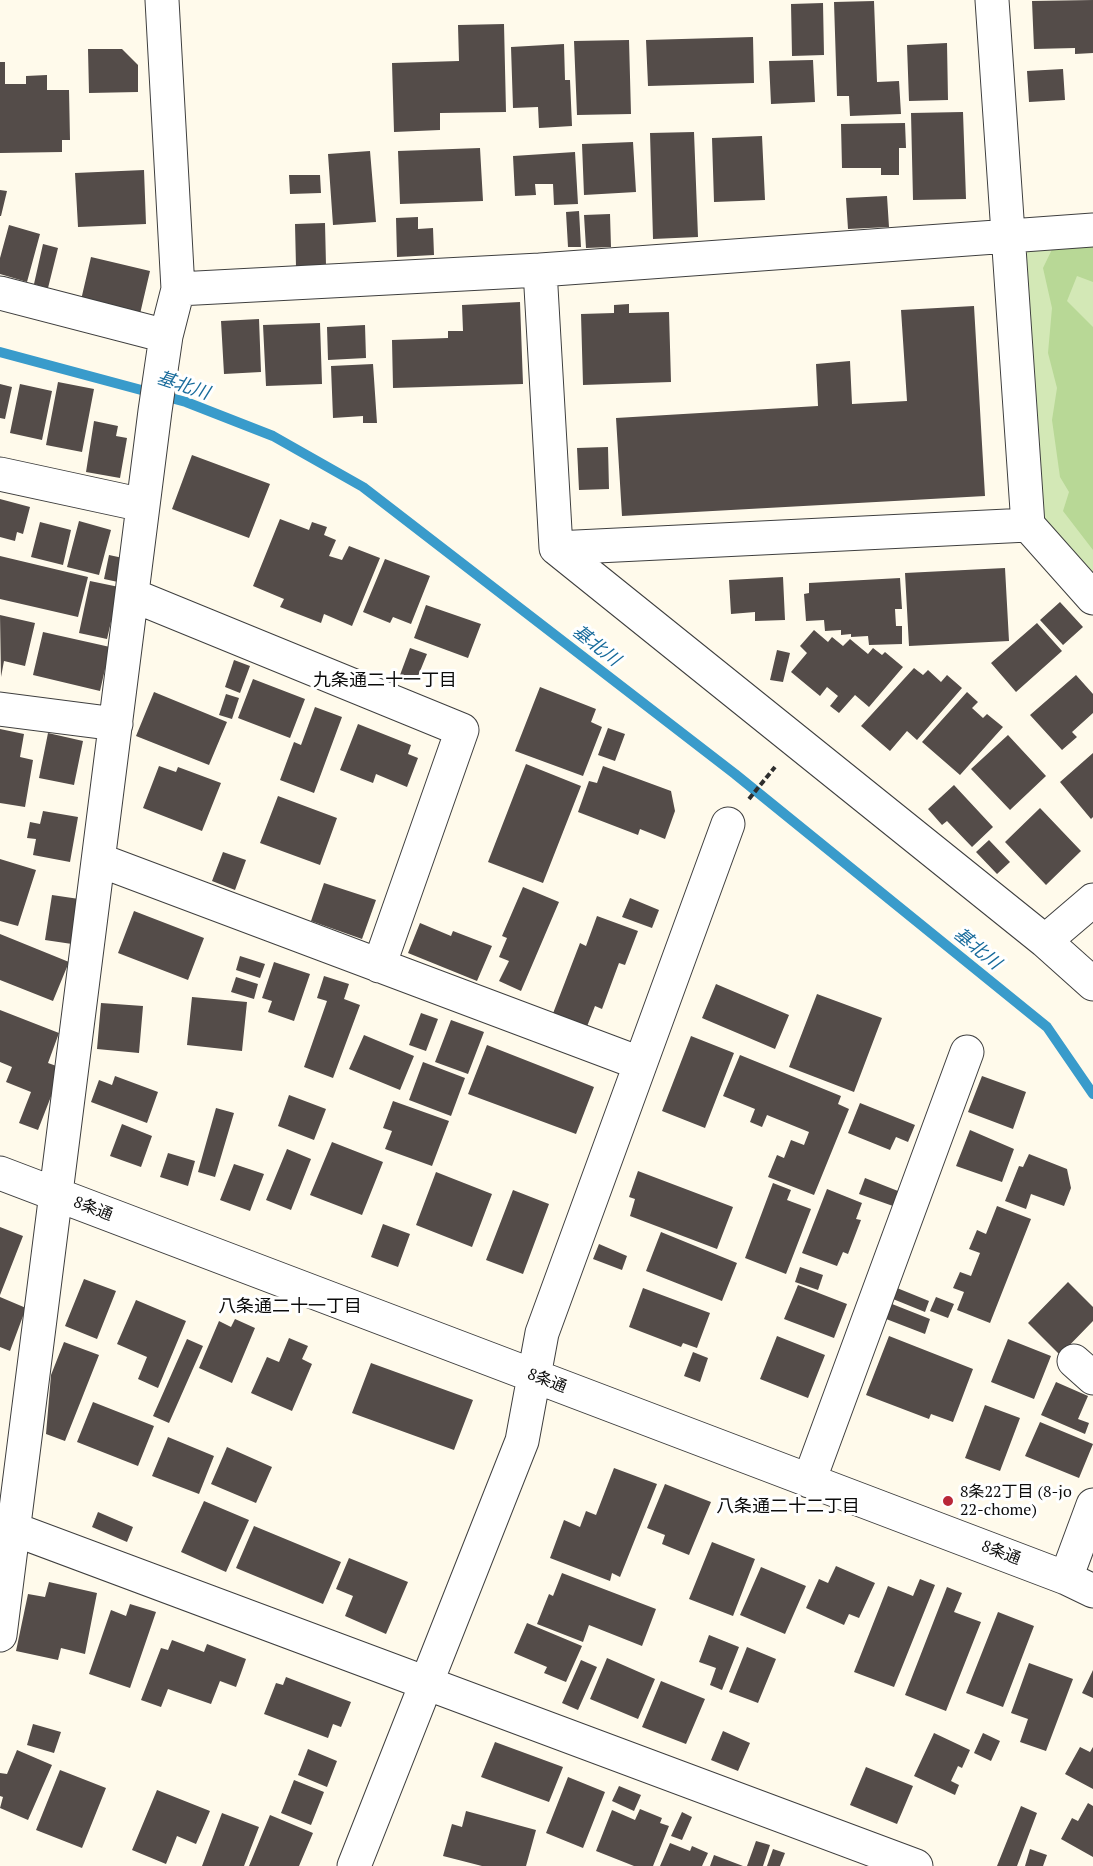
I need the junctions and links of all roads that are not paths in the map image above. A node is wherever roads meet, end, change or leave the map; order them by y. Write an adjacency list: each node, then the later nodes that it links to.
1 (162, 0): 6 (street)
2 (992, 0): 4 (street)
3 (1093, 230): 4 (street)
4 (1007, 237): 5 (street); 11 (street)
5 (540, 270): 6 (street); 12 (street)
6 (178, 289): 8 (street)
7 (0, 293): 8 (street)
8 (164, 351): 10 (street)
9 (0, 474): 10 (street)
10 (143, 505): 13 (street)
11 (1028, 525): 12 (street); 14 (street)
12 (556, 548): 20 (street)
13 (132, 595): 16 (street); 21 (street)
14 (1093, 598)
15 (0, 709): 16 (street)
16 (116, 724): 18 (street)
17 (728, 824): 24 (street)
18 (99, 860): 21 (street); 26 (street)
19 (1093, 900): 20 (street)
20 (1046, 941): 22 (street)
21 (379, 966): 24 (street)
22 (1093, 984)
23 (967, 1052): 28 (street)
24 (639, 1063): 27 (street)
25 (0, 1173): 26 (street, 8条通)
26 (57, 1195): 27 (street, 8条通); 30 (street)
27 (535, 1376): 28 (street, 8条通); 33 (street)
28 (809, 1480): 31 (street, 8条通)
29 (1093, 1505): 31 (street)
30 (7, 1527): 32 (street); 33 (street)
31 (1080, 1585)
32 (0, 1635)
33 (424, 1684): 34 (street); 35 (street)
34 (354, 1866)
35 (916, 1866)

